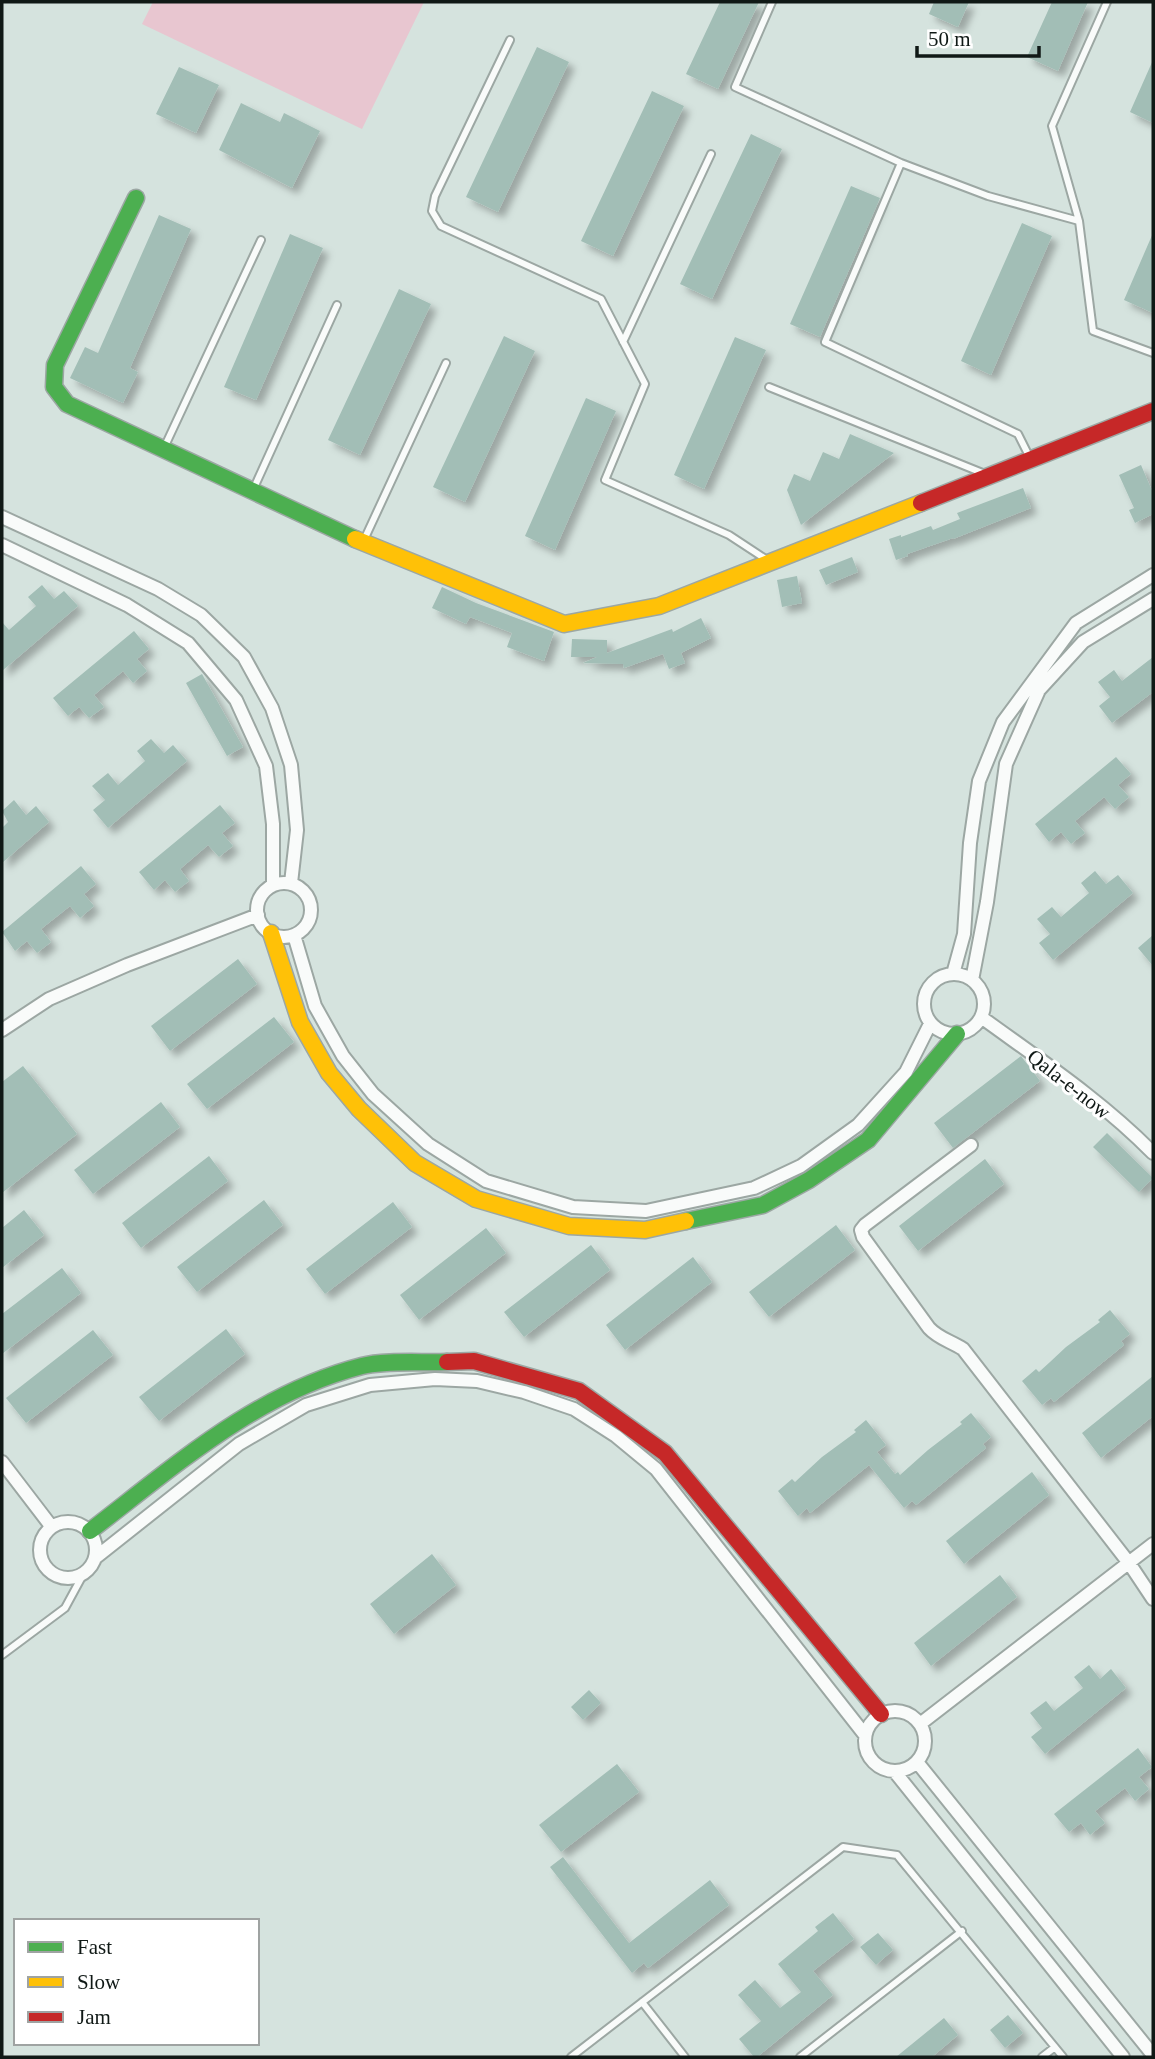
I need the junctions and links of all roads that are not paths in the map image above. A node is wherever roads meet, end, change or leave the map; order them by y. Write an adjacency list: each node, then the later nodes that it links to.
1 (772, 2): 5 (lane)
2 (1107, 2): 7 (lane)
3 (510, 40): 10 (lane)
4 (711, 154): 10 (lane)
5 (901, 163): 7 (lane); 16 (lane)
6 (136, 198): 15 (street)
7 (1079, 221): 11 (lane)
8 (261, 240): 15 (lane)
9 (337, 305): 18 (lane)
10 (623, 342): 22 (lane)
11 (1153, 353)
12 (446, 363): 20 (lane)
13 (769, 387): 17 (lane)
14 (1153, 411): 16 (street)
15 (163, 450): 18 (street)
16 (1030, 460): 17 (street)
17 (990, 475): 22 (street)
18 (252, 492): 20 (street)
19 (2, 517): 25 (street)
20 (363, 542): 22 (street)
21 (2, 545): 26 (street)
22 (772, 563)
23 (1153, 575): 30 (street)
24 (1153, 599): 31 (street)
25 (291, 883): 26 (street); 29 (street)
26 (273, 885): 27 (street)
27 (258, 915): 28 (street); 34 (street)
28 (271, 933): 29 (street); 35 (street)
29 (294, 935): 33 (street)
30 (953, 974): 31 (street); 33 (street)
31 (972, 980): 32 (street)
32 (981, 1017): 35 (street); 37 (street, Qala-e-now)
33 (930, 1024): 35 (street)
34 (2, 1030)
35 (957, 1034)
36 (971, 1145): 43 (street)
37 (1153, 1153)
38 (2, 1462): 39 (street)
39 (51, 1526): 40 (street); 44 (street)
40 (90, 1531): 42 (street); 47 (street)
41 (1153, 1544): 43 (street)
42 (95, 1558): 44 (street); 49 (street)
43 (1129, 1563): 45 (street); 48 (street)
44 (84, 1573): 46 (lane)
45 (1153, 1599)
46 (2, 1655)
47 (881, 1714): 48 (street); 49 (street)
48 (920, 1724): 50 (street)
49 (865, 1735): 51 (street)
50 (917, 1762): 51 (street); 55 (street)
51 (895, 1772): 61 (street)
52 (962, 1931): 53 (lane); 54 (lane); 58 (lane)
53 (642, 2002): 56 (lane); 57 (lane)
54 (1055, 2047): 59 (lane); 60 (lane)
55 (1153, 2055)
56 (571, 2057)
57 (685, 2057)
58 (800, 2057)
59 (1042, 2057)
60 (1063, 2057)
61 (1123, 2057)

